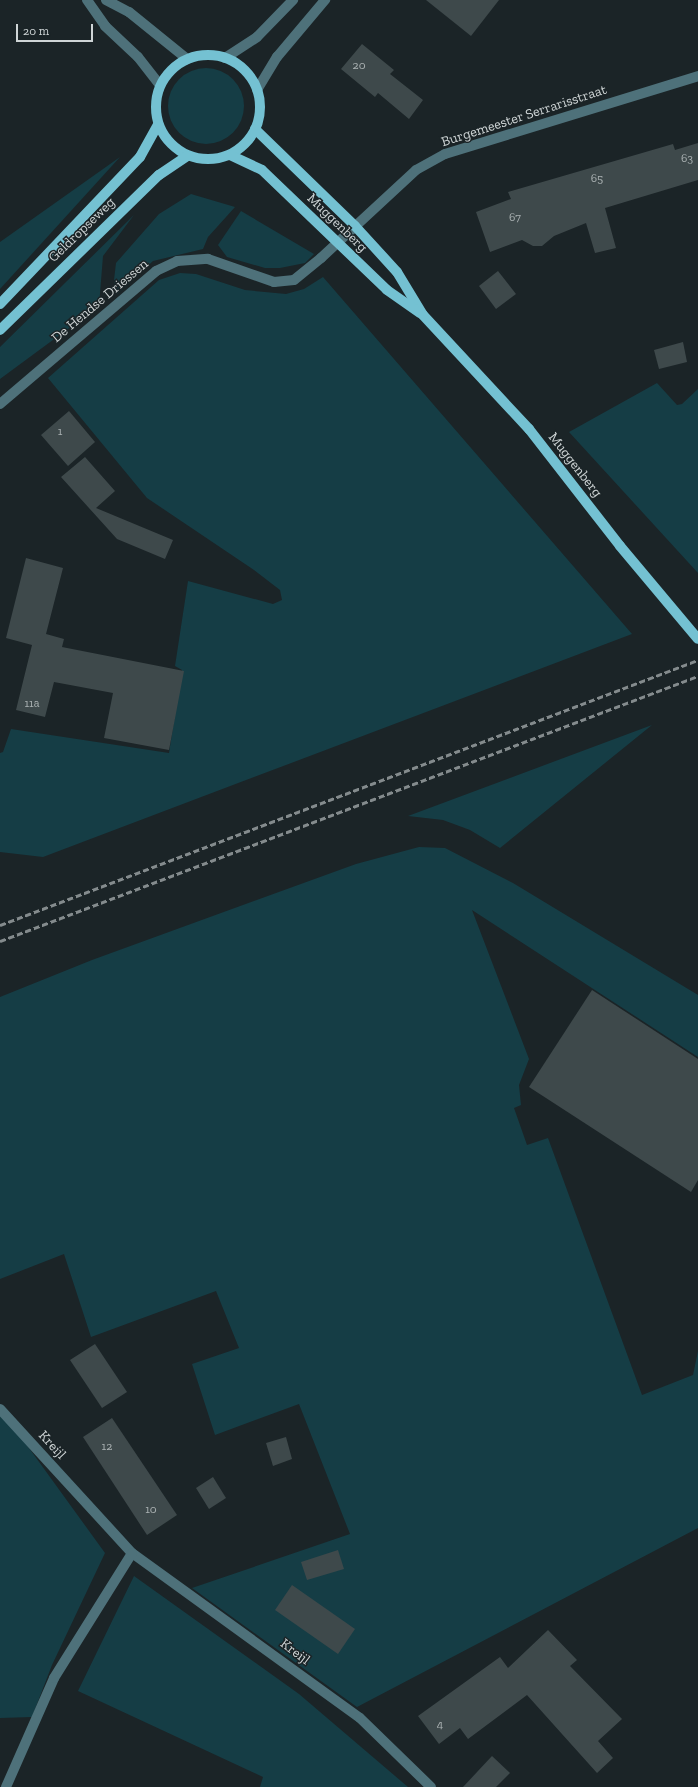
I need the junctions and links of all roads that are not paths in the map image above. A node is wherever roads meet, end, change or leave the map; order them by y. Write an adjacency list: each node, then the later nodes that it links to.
1 (87, 0): 8 (street)
2 (106, 0): 6 (street)
3 (293, 0): 5 (street)
4 (325, 0): 9 (street)
5 (225, 58): 6 (main road); 9 (main road)
6 (187, 59): 8 (main road)
7 (698, 76): 14 (street, Burgemeester Serrarisstraat)
8 (160, 85): 10 (main road)
9 (257, 90): 11 (main road)
10 (158, 125): 13 (main road); 16 (main road, Geldropseweg)
11 (255, 129): 12 (main road); 14 (main road, Muggenberg)
12 (230, 155): 13 (main road); 15 (main road, Muggenberg)
13 (187, 156): 18 (main road, Geldropseweg)
14 (355, 226): 15 (street, Burgemeester Serrarisstraat); 17 (main road, Muggenberg)
15 (337, 242): 17 (main road, Muggenberg); 19 (street, De Hendse Driessen)
16 (0, 304)
17 (423, 316): 20 (main road, Muggenberg)
18 (0, 330)
19 (0, 404)
20 (698, 639)
21 (0, 1410): 22 (street, Kreijl)
22 (132, 1553): 23 (street); 24 (street, Kreijl)
23 (6, 1787)
24 (431, 1787)

